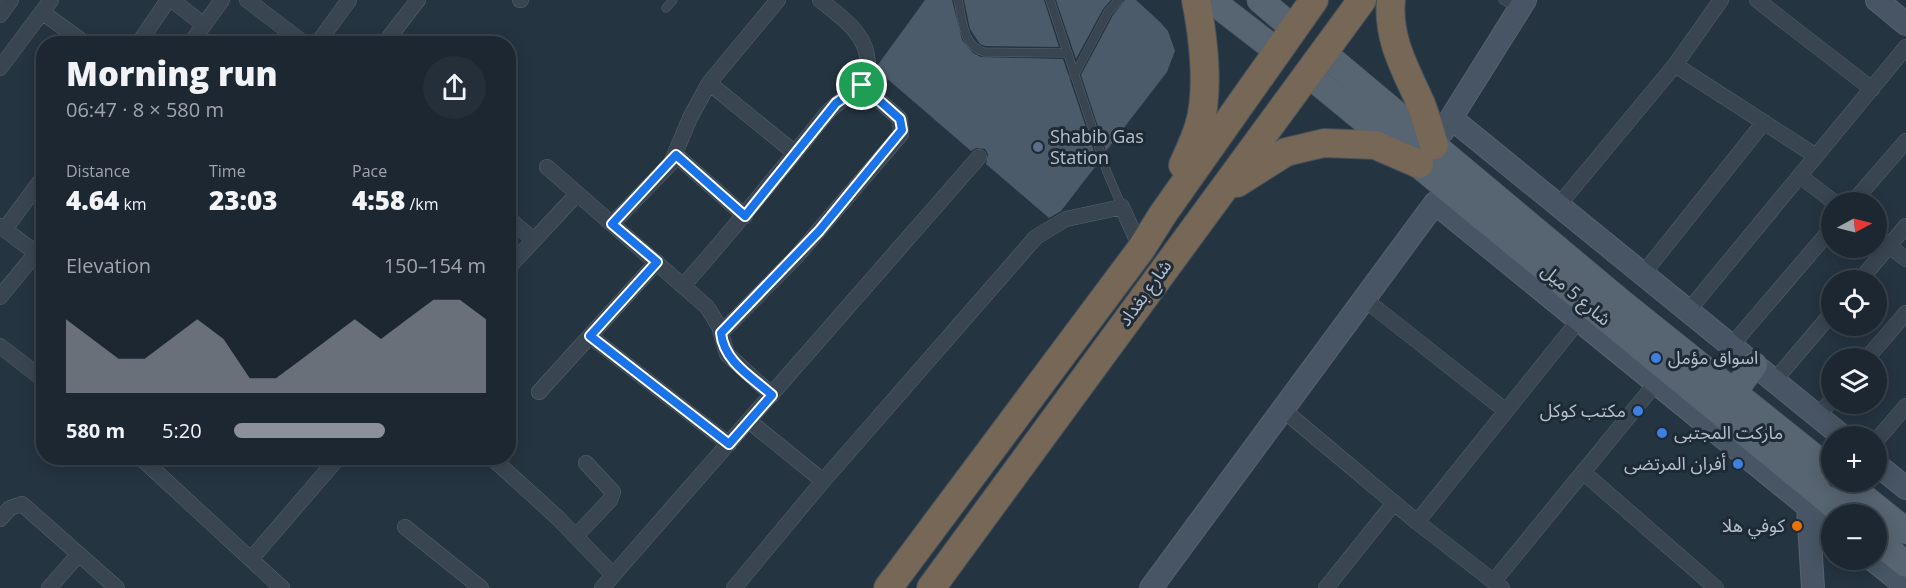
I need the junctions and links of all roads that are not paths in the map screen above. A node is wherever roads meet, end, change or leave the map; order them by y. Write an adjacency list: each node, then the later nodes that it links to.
1 (11, 0): 25 (street)
2 (170, 0): 27 (street); 29 (street)
3 (222, 0): 27 (street)
4 (247, 0): 31 (street)
5 (349, 0): 32 (street)
6 (418, 0): 33 (street)
7 (673, 0): 24 (lane)
8 (778, 0): 41 (street)
9 (820, 0): 42 (street)
10 (958, 0): 36 (lane)
11 (1050, 0): 36 (lane)
12 (1119, 0): 40 (lane)
13 (1196, 0): 61 (highway)
14 (1211, 0): 34 (main road)
15 (1260, 0): 34 (main road)
16 (1314, 0): 34 (highway, شارع بغداد)
17 (1362, 0): 37 (highway, شارع بغداد)
18 (1391, 0): 48 (highway)
19 (1721, 0): 38 (street)
20 (1757, 0): 43 (street)
21 (1877, 0): 26 (street)
22 (1516, 3): 44 (street)
23 (46, 6): 28 (street); 39 (street)
24 (666, 8)
25 (0, 15)
26 (1906, 24)
27 (204, 25): 30 (street)
28 (78, 36)
29 (144, 36)
30 (196, 36)
31 (294, 36)
32 (323, 36)
33 (390, 36)
34 (1285, 40): 61 (highway, شارع بغداد)
35 (1906, 47): 43 (street)
36 (1068, 53): 40 (lane)
37 (1317, 64): 48 (main road, شارع 5 ميل); 58 (highway, شارع بغداد)
38 (1675, 65): 45 (street); 59 (street)
39 (0, 68)
40 (1074, 76): 60 (lane)
41 (710, 83): 47 (street); 49 (street)
42 (862, 85): 47 (street); 85 (street)
43 (1872, 88): 50 (street)
44 (1451, 118): 48 (street); 59 (street)
45 (1764, 122): 50 (street); 77 (street)
46 (1906, 141): 56 (street)
47 (795, 153): 62 (street)
48 (1426, 154): 58 (highway); 95 (main road, شارع 5 ميل); 101 (main road, شارع 5 ميل)
49 (676, 155): 62 (street); 63 (street)
50 (1816, 156): 53 (street)
51 (979, 158): 96 (street)
52 (547, 167): 57 (street)
53 (1800, 176): 55 (street); 81 (street)
54 (36, 186): 66 (street)
55 (1821, 192)
56 (1862, 192)
57 (577, 194): 63 (street); 67 (street)
58 (1213, 200): 139 (highway, شارع بغداد)
59 (1558, 206): 77 (street)
60 (1122, 207): 71 (street); 112 (street)
61 (1163, 214): 71 (highway, شارع بغداد)
62 (745, 216): 78 (street)
63 (612, 224): 75 (street)
64 (516, 225): 67 (street)
65 (1906, 226): 70 (street)
66 (2, 227): 69 (street)
67 (534, 240): 73 (street)
68 (1821, 241): 88 (street)
69 (36, 246)
70 (1889, 246): 74 (street); 76 (street)
71 (1141, 249): 138 (highway, شارع بغداد)
72 (36, 253): 79 (street)
73 (516, 259)
74 (1906, 259)
75 (657, 262): 78 (street); 86 (street)
76 (1869, 270)
77 (1642, 274): 81 (street)
78 (684, 285): 85 (street)
79 (0, 297)
80 (1363, 298): 83 (street); 99 (street); 100 (street)
81 (1688, 311): 88 (street)
82 (1906, 313): 89 (street)
83 (1579, 321): 93 (street); 100 (street)
84 (1821, 327): 92 (street)
85 (721, 333): 96 (street)
86 (590, 336): 94 (street); 104 (street)
87 (0, 346): 91 (street)
88 (1731, 346): 90 (street)
89 (1876, 348)
90 (1754, 365): 92 (street); 95 (main road)
91 (36, 374)
92 (1774, 381): 97 (street)
93 (1656, 383): 101 (street); 110 (street)
94 (539, 392)
95 (1734, 392): 105 (main road, شارع 5 ميل)
96 (772, 395): 102 (street)
97 (1821, 406)
98 (1906, 406): 103 (street)
99 (1282, 409): 115 (street); 140 (street)
100 (1506, 411): 120 (street)
101 (1704, 412): 116 (main road, شارع 5 ميل); 117 (street)
102 (749, 421): 104 (street); 112 (street)
103 (1887, 428)
104 (729, 444): 128 (street)
105 (1821, 462)
106 (586, 463): 123 (street)
107 (149, 465): 126 (street)
108 (332, 465): 126 (street)
109 (500, 465): 123 (street)
110 (1583, 472): 130 (street); 141 (street)
111 (1887, 473): 113 (street)
112 (823, 481): 137 (street)
113 (1906, 488)
114 (1857, 492): 122 (main road)
115 (1394, 503): 120 (street); 131 (street)
116 (1830, 504)
117 (1808, 507): 118 (street); 142 (street)
118 (1821, 517)
119 (0, 519): 124 (street)
120 (1417, 522): 130 (street)
121 (405, 527): 135 (street)
122 (1906, 531)
123 (576, 536): 128 (street)
124 (79, 554): 132 (street); 133 (street)
125 (1887, 556): 129 (main road)
126 (251, 559): 134 (street)
127 (1887, 569): 129 (street)
128 (613, 575): 136 (street)
129 (1902, 578)
130 (1498, 585)
131 (1327, 587)
132 (49, 588)
133 (117, 588)
134 (282, 588)
135 (481, 588)
136 (602, 588)
137 (734, 588)
138 (888, 588)
139 (931, 588)
140 (1151, 588)
141 (1716, 588)
142 (1813, 588)

